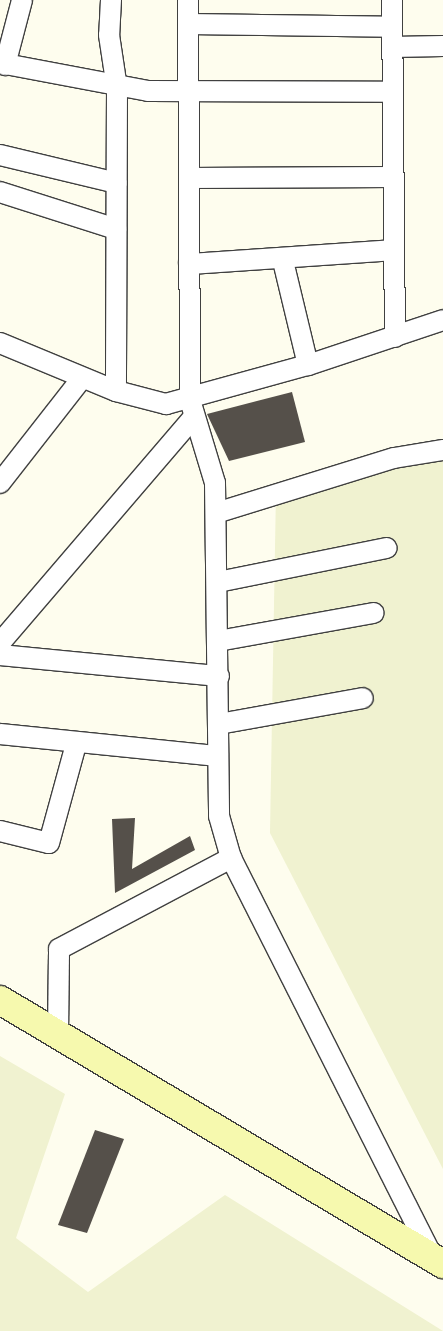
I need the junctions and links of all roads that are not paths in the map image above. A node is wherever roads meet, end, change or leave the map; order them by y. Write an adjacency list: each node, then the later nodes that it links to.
1 (22, 0): 9 (street)
2 (111, 0): 10 (street)
3 (188, 0): 5 (street)
4 (392, 0): 6 (street)
5 (188, 24): 6 (street); 11 (street)
6 (392, 26): 8 (street)
7 (443, 46): 8 (street)
8 (392, 47): 12 (street)
9 (3, 64): 10 (street)
10 (117, 88): 11 (street); 16 (street)
11 (187, 92): 12 (street); 15 (street)
12 (392, 92): 14 (street)
13 (0, 155): 16 (street)
14 (392, 177): 15 (street); 19 (street)
15 (189, 178): 21 (street)
16 (117, 183): 18 (street)
17 (0, 192): 18 (street)
18 (116, 228): 27 (street)
19 (393, 250): 20 (street); 23 (street)
20 (283, 261): 21 (street); 25 (street)
21 (188, 264): 28 (street)
22 (443, 320): 23 (street)
23 (395, 337): 25 (street)
24 (0, 343): 26 (street)
25 (308, 365): 28 (street)
26 (82, 378): 27 (street); 30 (street)
27 (116, 391): 28 (street)
28 (191, 410): 31 (street); 36 (street)
29 (443, 450): 31 (street)
30 (0, 483)
31 (216, 513): 33 (street)
32 (387, 548): 33 (street)
33 (218, 582): 35 (street)
34 (374, 613): 35 (street)
35 (218, 641): 38 (street)
36 (0, 643)
37 (0, 655): 38 (street)
38 (219, 676): 40 (street)
39 (362, 698): 40 (street)
40 (219, 724): 43 (street)
41 (0, 734): 42 (street)
42 (76, 744): 43 (street); 44 (street)
43 (218, 756): 45 (street)
44 (0, 831)
45 (231, 858): 47 (street); 48 (street)
46 (0, 1000): 47 (street)
47 (58, 1034): 48 (street)
48 (438, 1261)

